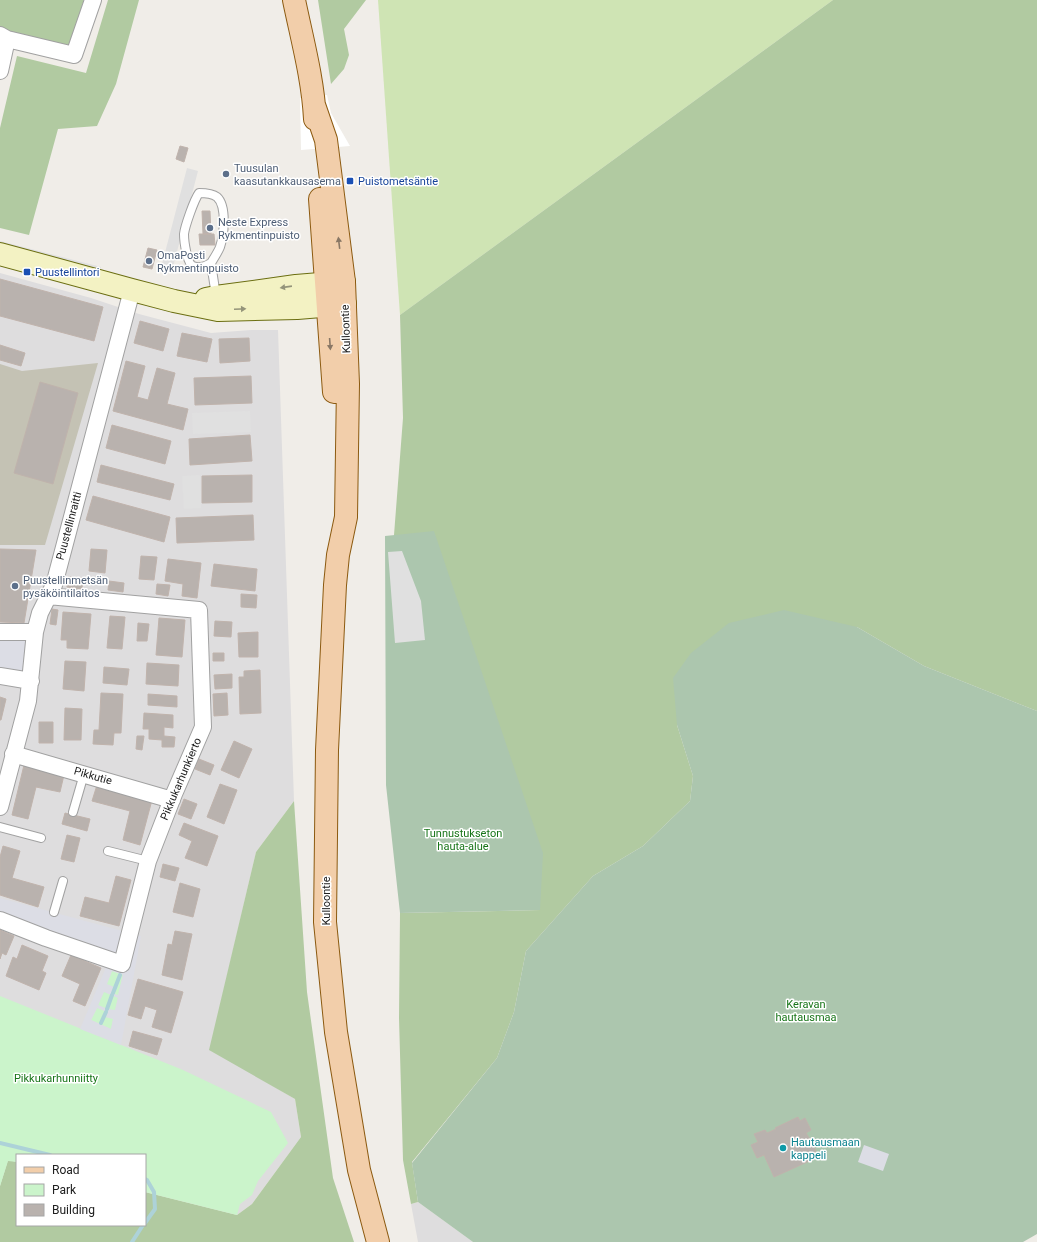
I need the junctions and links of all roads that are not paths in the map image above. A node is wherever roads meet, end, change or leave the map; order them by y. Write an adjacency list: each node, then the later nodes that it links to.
1 (93, 0): 3 (street)
2 (294, 0): 7 (main road, Kulloontie)
3 (4, 37): 4 (street)
4 (0, 71)
5 (0, 254): 8 (street)
6 (211, 264): 6 (lane); 9 (lane)
7 (334, 283): 9 (street, one-way to 9); 10 (main road, Kulloontie)
8 (132, 290): 9 (street); 11 (street, Puustellinraitti)
9 (217, 303): 10 (street, one-way to 10)
10 (336, 305): 28 (main road, Kulloontie)
11 (48, 596): 13 (street, Puustellinraitti); 18 (street, Pikkukarhunkierto)
12 (0, 632): 13 (street)
13 (35, 632): 15 (street, Puustellinraitti)
14 (0, 676): 15 (street)
15 (31, 681): 16 (street, Puustellinraitti)
16 (13, 754): 17 (street, Pikkutie); 19 (street, Puustellinraitti)
17 (84, 774): 18 (street, Pikkutie); 20 (lane)
18 (172, 800): 24 (street, Pikkukarhunkierto)
19 (0, 807)
20 (73, 812)
21 (0, 827): 22 (lane)
22 (41, 838)
23 (108, 852): 24 (lane)
24 (148, 861): 27 (street, Pikkukarhunkierto)
25 (63, 881): 26 (lane)
26 (54, 912)
27 (0, 920)
28 (378, 1242)

